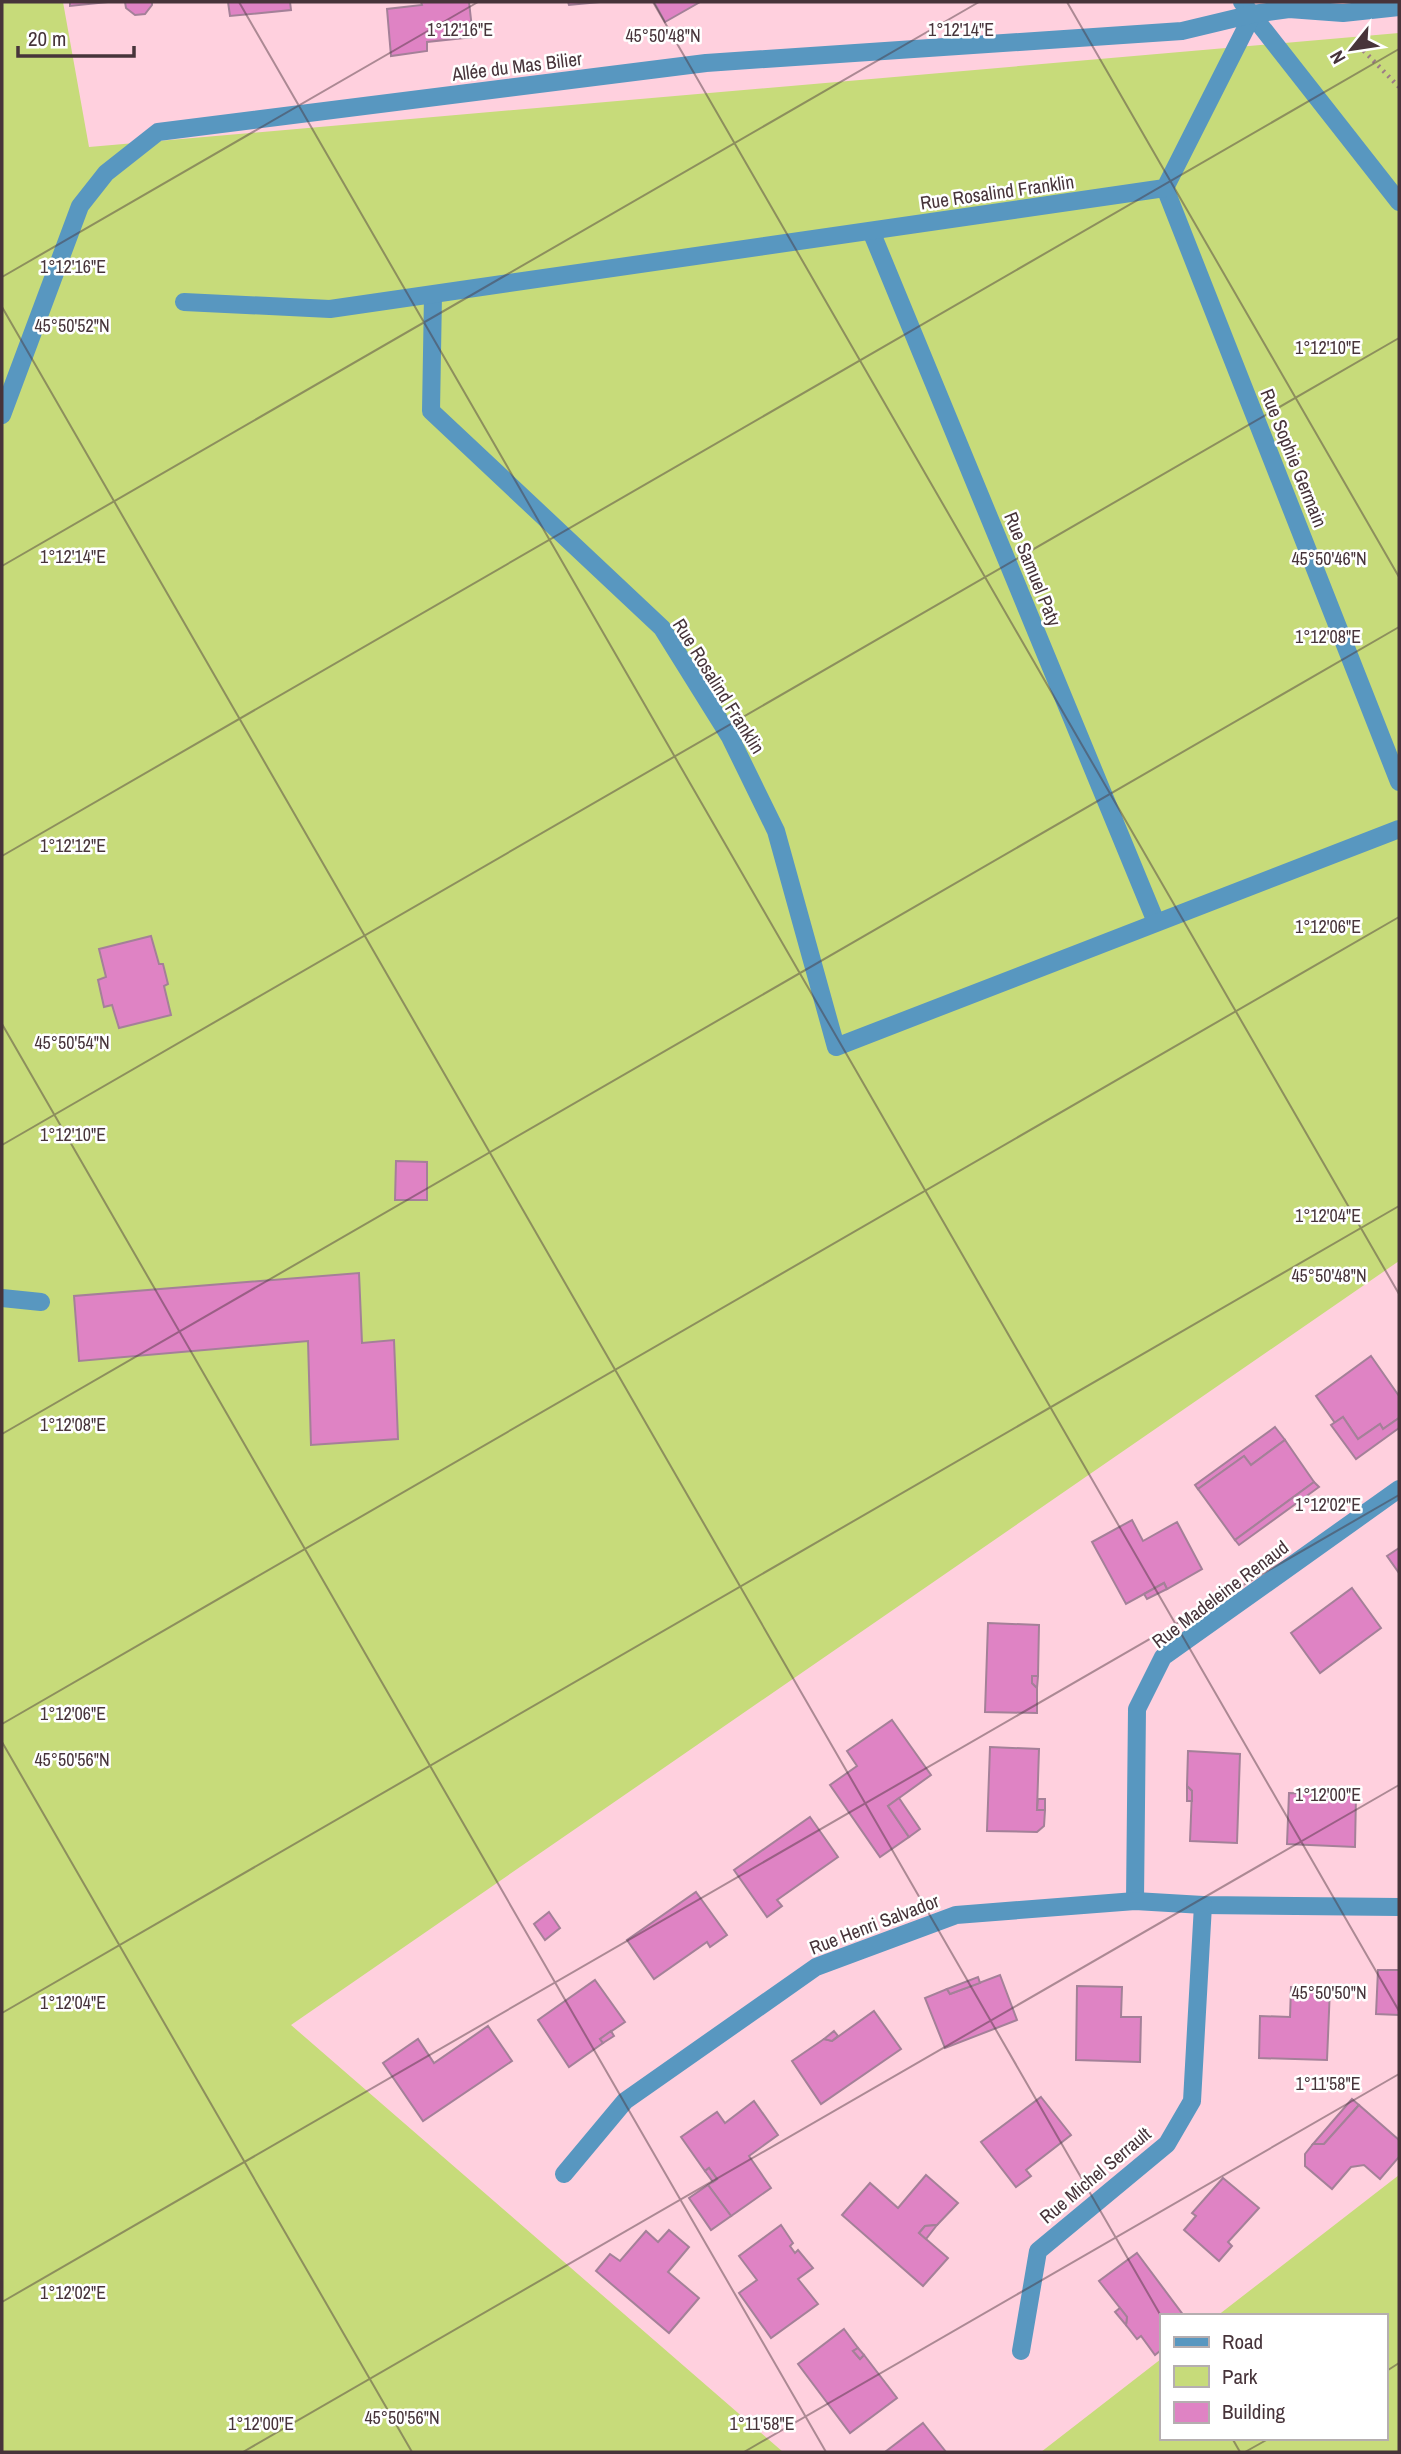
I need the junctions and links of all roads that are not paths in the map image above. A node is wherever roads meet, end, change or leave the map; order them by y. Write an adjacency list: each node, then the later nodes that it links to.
1 (1399, 7): 2 (street, Allée du Mas Bilier)
2 (1247, 8): 3 (street); 4 (street); 8 (street, Allée du Mas Bilier)
3 (1165, 188): 5 (street, Rue Rosalind Franklin); 9 (street, Rue Sophie Germain)
4 (1399, 202)
5 (871, 231): 6 (street, Rue Rosalind Franklin); 11 (street, Rue Samuel Paty)
6 (433, 295): 7 (street, Rue Rosalind Franklin); 11 (street, Rue Rosalind Franklin)
7 (184, 302)
8 (2, 415)
9 (1399, 782)
10 (1399, 829): 11 (street)
11 (1156, 922)
12 (2, 1298): 13 (street)
13 (41, 1302)
14 (1399, 1489): 15 (street, Rue Madeleine Renaud)
15 (1135, 1901): 16 (street, Rue Henri Salvador); 18 (street, Rue Henri Salvador)
16 (1203, 1905): 17 (street, Rue Henri Salvador); 19 (street, Rue Michel Serrault)
17 (1399, 1906)
18 (564, 2174)
19 (1021, 2351)

